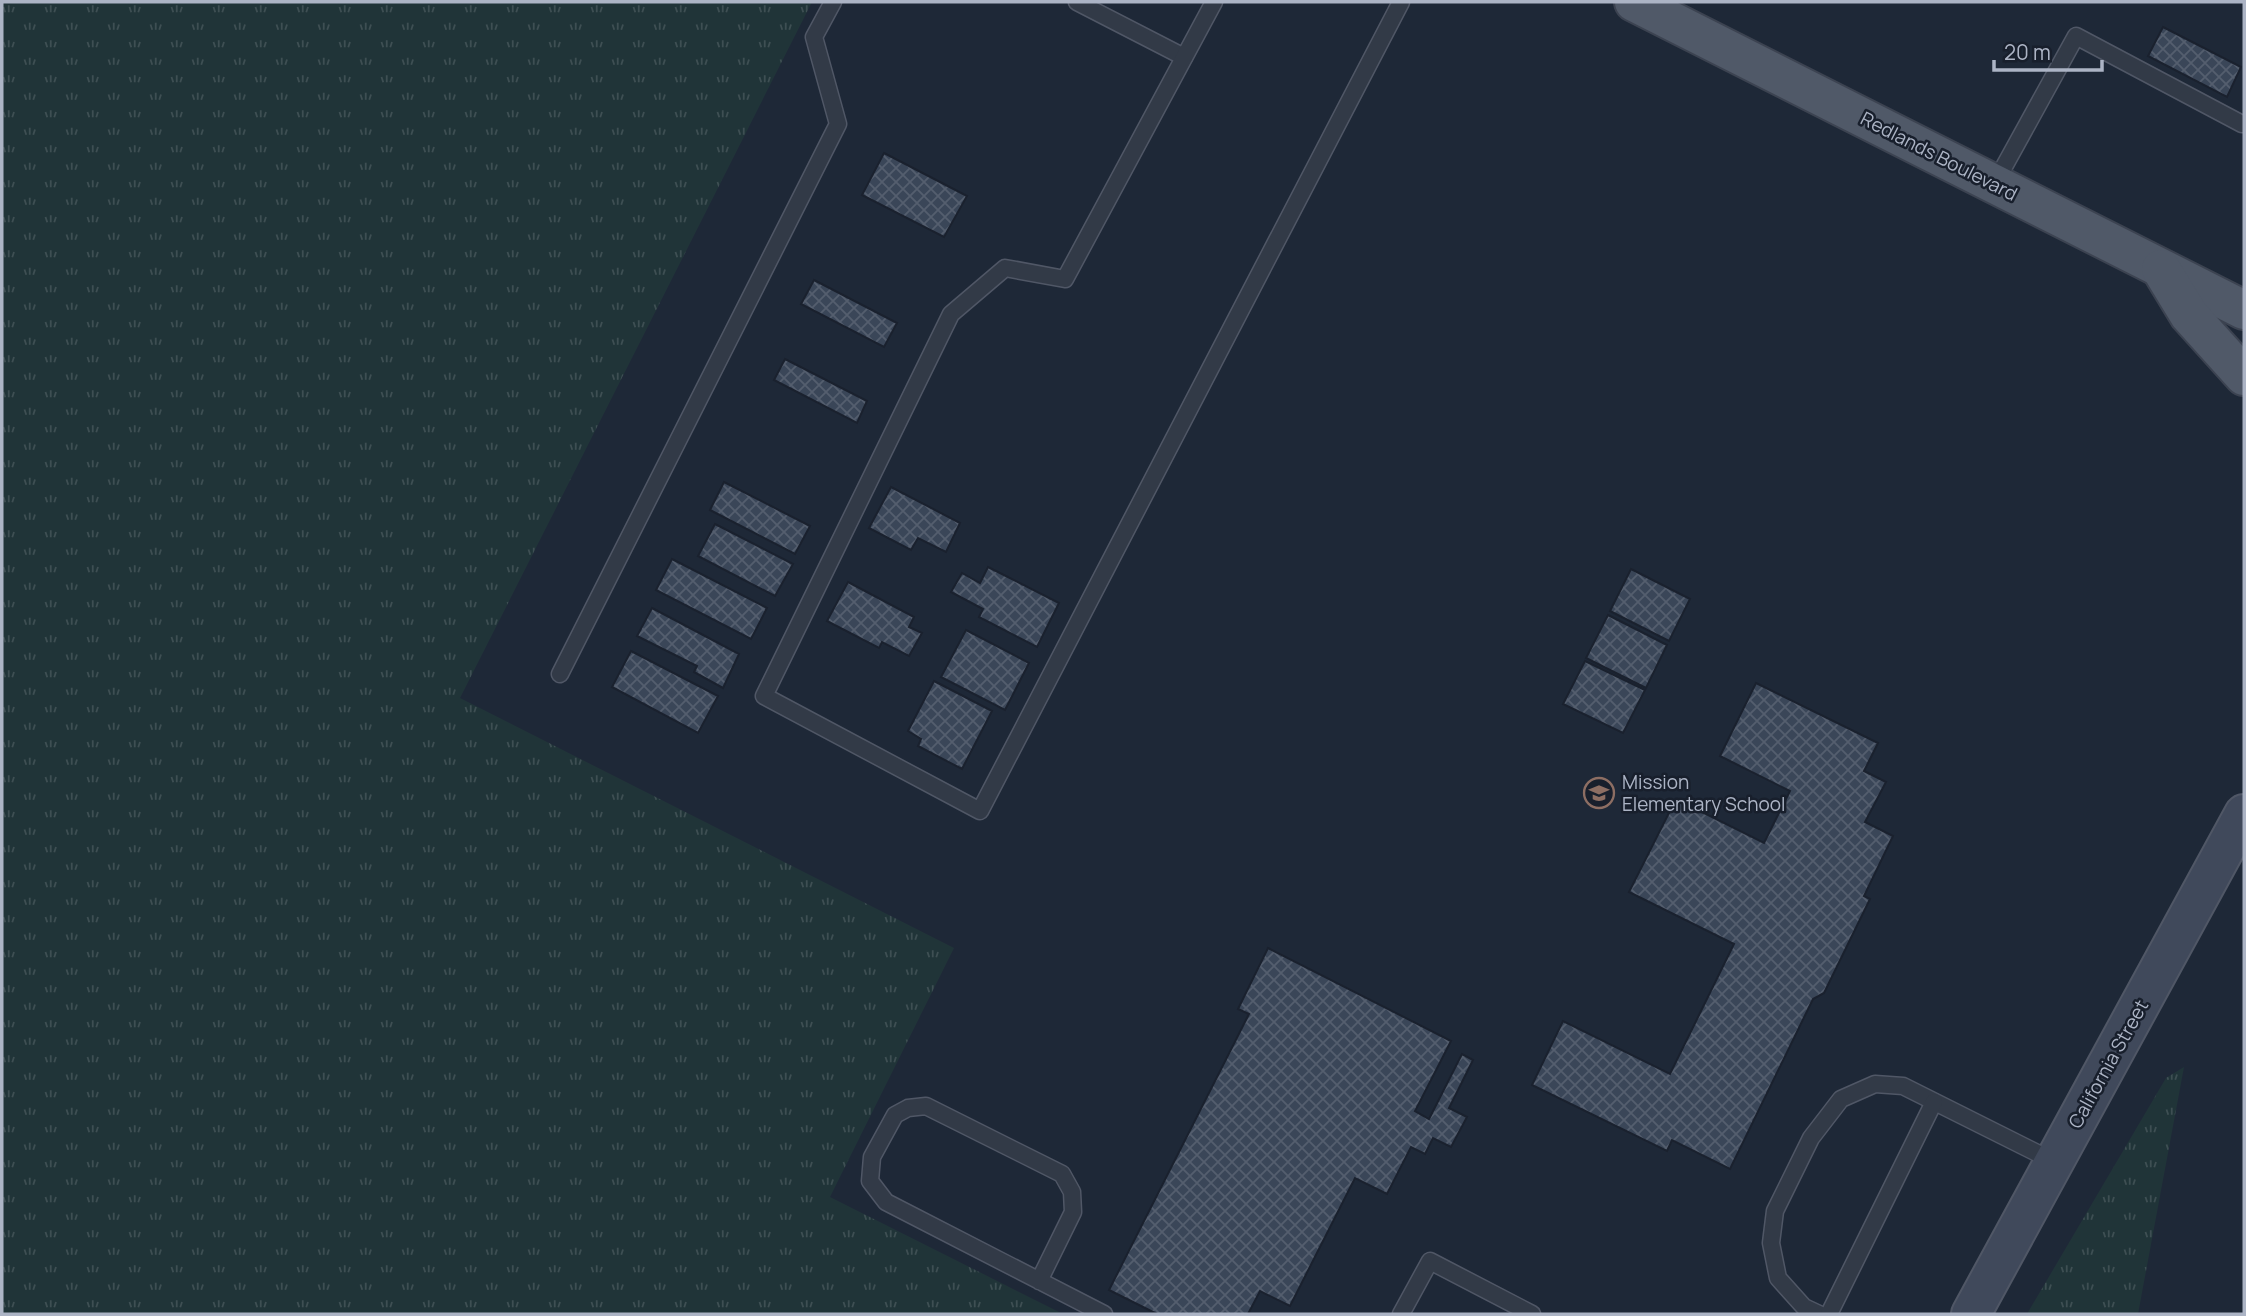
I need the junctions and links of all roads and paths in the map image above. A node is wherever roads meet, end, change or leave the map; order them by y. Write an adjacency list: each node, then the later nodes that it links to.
1 (834, 2): 12 (lane)
2 (1077, 2): 6 (lane)
3 (1213, 2): 6 (lane)
4 (1401, 2): 6 (lane)
5 (1634, 2): 8 (main road, Redlands Boulevard)
6 (1184, 57)
7 (2244, 124): 8 (lane)
8 (1995, 183): 9 (main road, Redlands Boulevard)
9 (2161, 269): 10 (main road, Redlands Boulevard); 11 (main road)
10 (2244, 310)
11 (2244, 376)
12 (560, 674)
13 (2244, 814): 15 (main road, California Street)
14 (1934, 1102): 15 (lane); 20 (lane); 21 (lane)
15 (2054, 1163): 22 (main road, California Street)
16 (1039, 1280): 16 (lane); 17 (lane)
17 (1104, 1314)
18 (1401, 1314): 19 (lane)
19 (1532, 1314)
20 (1819, 1314)
21 (1829, 1314)
22 (1971, 1314)

